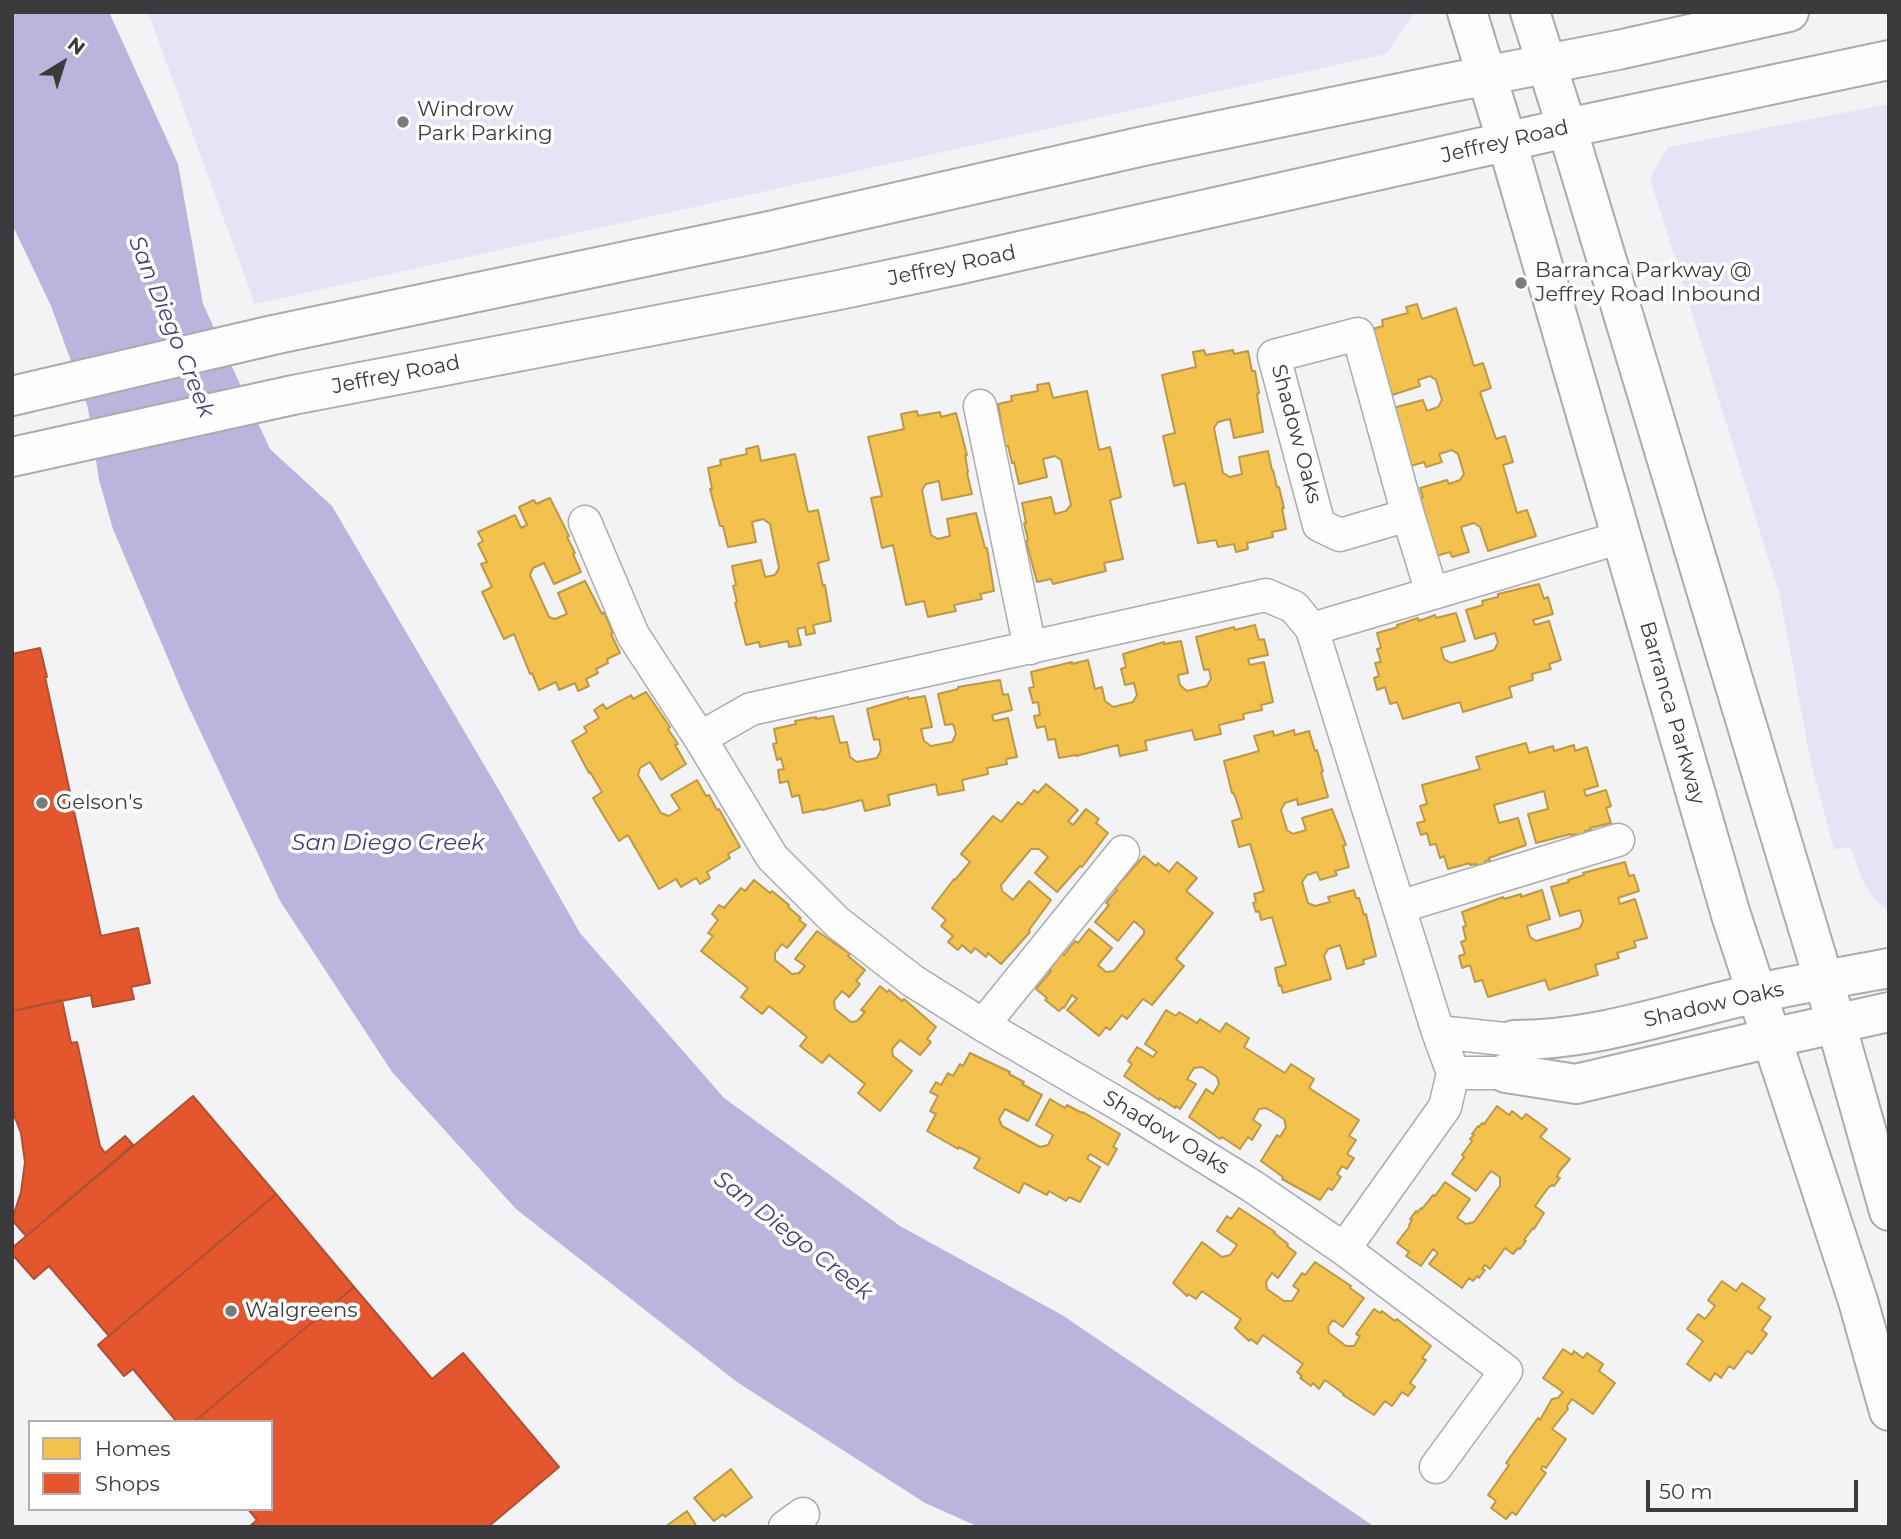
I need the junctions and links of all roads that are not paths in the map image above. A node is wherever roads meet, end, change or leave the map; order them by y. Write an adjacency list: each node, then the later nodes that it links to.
1 (1467, 12): 6 (main road, Barranca Parkway)
2 (1530, 12): 5 (main road)
3 (1789, 12): 5 (main road)
4 (1889, 60): 7 (main road, Jeffrey Road)
5 (1547, 65): 6 (main road); 7 (main road)
6 (1486, 75): 8 (main road, Barranca Parkway); 9 (main road)
7 (1567, 128): 8 (main road, Jeffrey Road); 23 (main road)
8 (1507, 142): 11 (main road, Jeffrey Road); 14 (main road, Barranca Parkway)
9 (12, 396)
10 (980, 406): 17 (street)
11 (12, 457)
12 (1408, 515): 12 (street, Shadow Oaks); 15 (street, Shadow Oaks)
13 (585, 522): 18 (street, Shadow Oaks)
14 (1622, 537): 15 (street); 24 (main road, Barranca Parkway)
15 (1432, 593): 16 (street)
16 (1312, 629): 17 (street); 21 (street)
17 (1030, 648): 18 (street)
18 (700, 738): 27 (street, Shadow Oaks)
19 (1618, 840): 21 (street)
20 (1122, 852): 27 (street)
21 (1399, 907): 28 (street)
22 (1889, 968): 23 (main road, Shadow Oaks)
23 (1824, 981): 24 (main road, Shadow Oaks); 26 (main road)
24 (1756, 993): 29 (main road, Barranca Parkway); 30 (main road, Shadow Oaks)
25 (1889, 1012): 26 (main road, Shadow Oaks)
26 (1836, 1024): 29 (main road, Shadow Oaks); 32 (main road)
27 (983, 1025): 33 (street, Shadow Oaks)
28 (1438, 1032): 30 (street, Shadow Oaks); 31 (street)
29 (1771, 1038): 30 (main road, Shadow Oaks); 34 (main road, Barranca Parkway)
30 (1510, 1057): 31 (street, Shadow Oaks)
31 (1453, 1073): 33 (street)
32 (1889, 1211)
33 (1344, 1249): 35 (street, Shadow Oaks)
34 (1889, 1411)
35 (1436, 1467)

